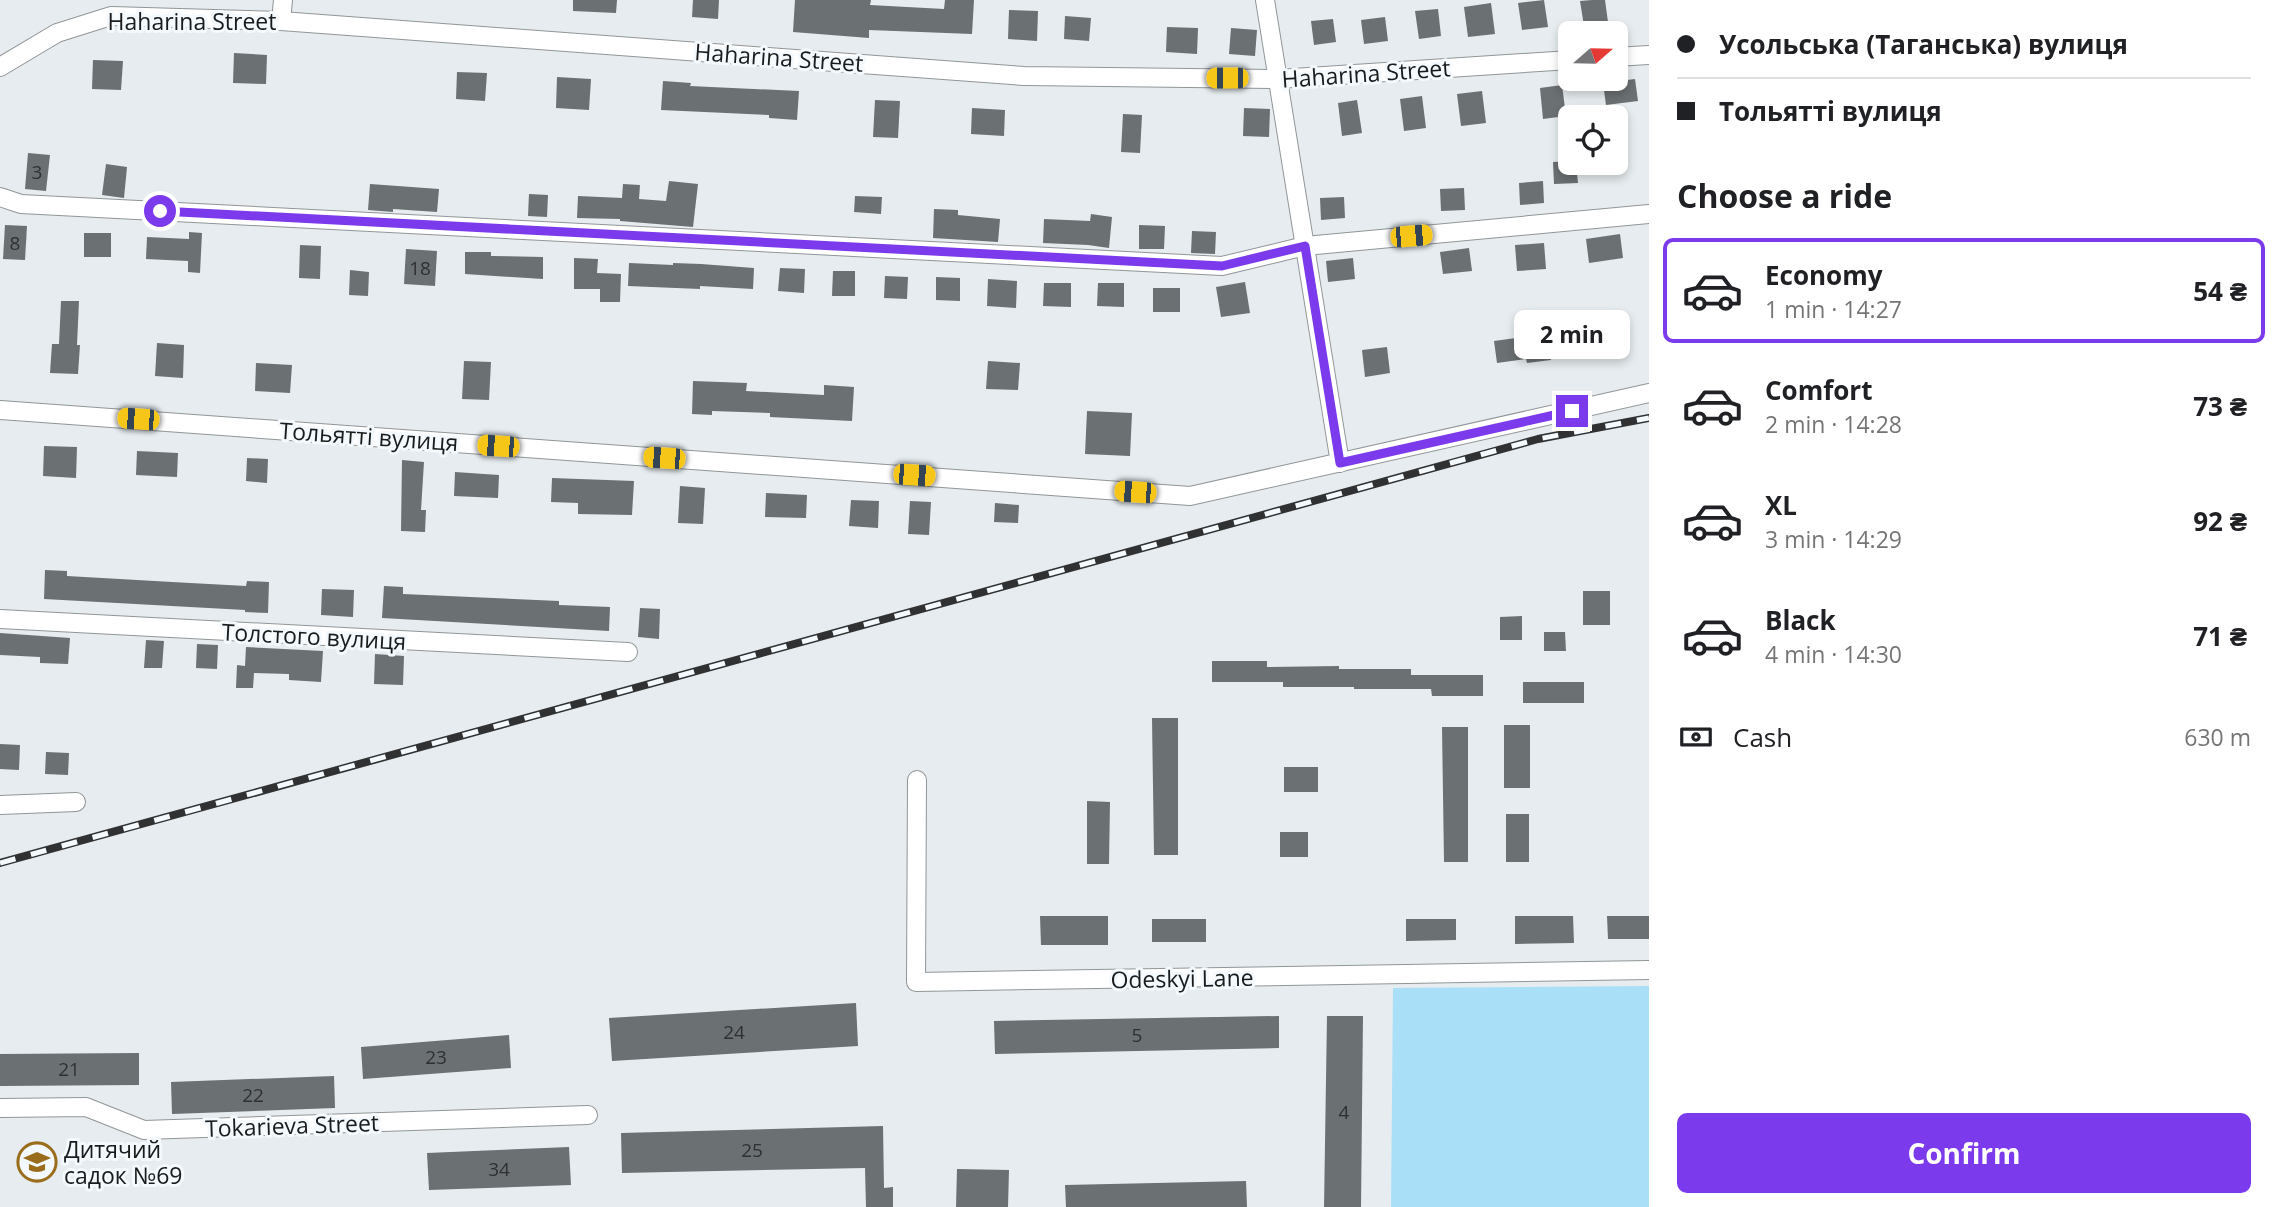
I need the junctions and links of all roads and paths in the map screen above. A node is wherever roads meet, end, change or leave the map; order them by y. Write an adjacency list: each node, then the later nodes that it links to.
1 (283, 0): 3 (street)
2 (1265, 0): 8 (street)
3 (281, 21): 7 (street, Haharina Street); 8 (street, Haharina Street)
4 (1649, 55): 5 (street)
5 (1628, 56)
6 (1558, 61): 8 (street, Haharina Street)
7 (0, 67)
8 (1278, 79): 11 (street)
9 (0, 197): 11 (street)
10 (1649, 214): 11 (street)
11 (1305, 246): 14 (street)
12 (1649, 393): 14 (street, Тольятті вулиця)
13 (0, 410): 14 (street, Тольятті вулиця)
14 (1340, 463)
15 (0, 619): 16 (street, Толстого вулиця)
16 (628, 652)
17 (917, 780): 20 (street, Odeskyi Lane)
18 (76, 802): 19 (street)
19 (0, 805)
20 (1649, 970)
21 (0, 1108): 22 (street, Tokarieva Street)
22 (588, 1115)

